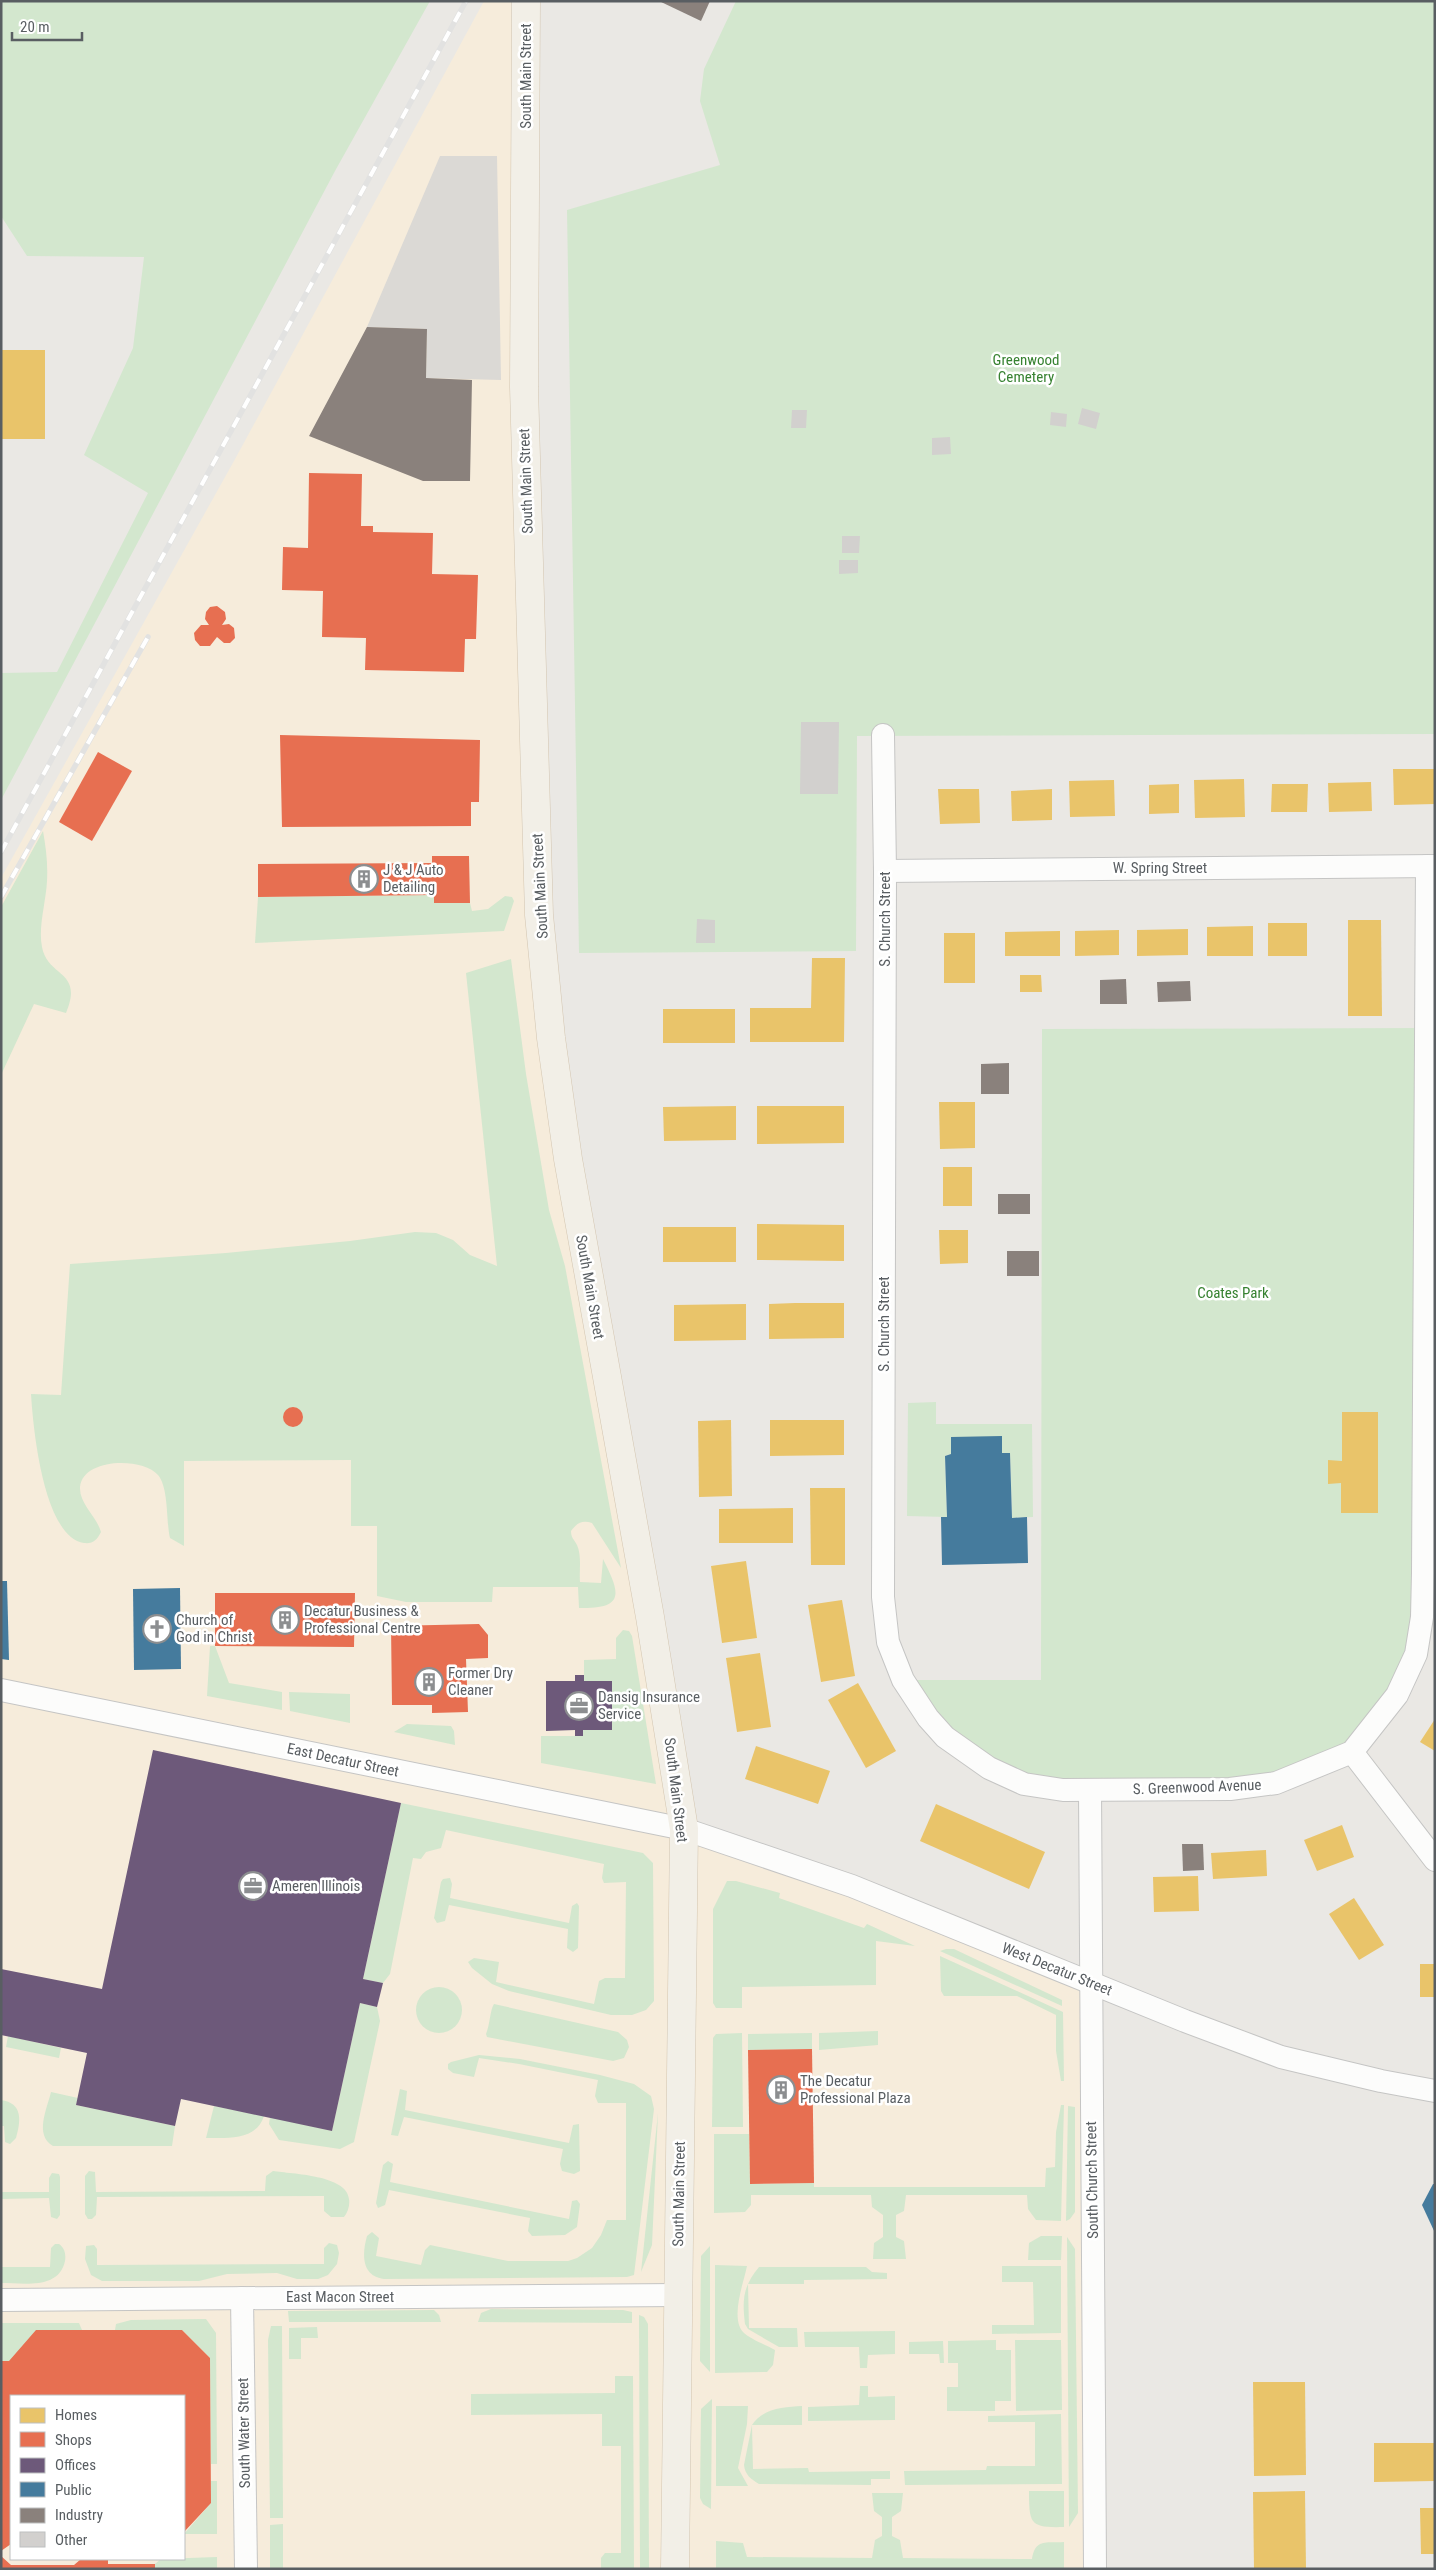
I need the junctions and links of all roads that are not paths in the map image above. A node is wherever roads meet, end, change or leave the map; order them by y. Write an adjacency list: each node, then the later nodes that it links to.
1 (526, 1): 8 (main road, South Main Street)
2 (883, 735): 4 (street, S. Church Street)
3 (1431, 866): 4 (street, W. Spring Street); 6 (street, S. Greenwood Avenue)
4 (885, 871): 7 (street, S. Church Street)
5 (1, 1690): 8 (street, East Decatur Street)
6 (1352, 1752): 7 (street, S. Greenwood Avenue); 9 (street)
7 (1090, 1790): 10 (street, South Church Street)
8 (684, 1829): 10 (street, West Decatur Street); 12 (main road, South Main Street)
9 (1435, 1860)
10 (1090, 1983): 11 (street, West Decatur Street); 17 (street, South Church Street)
11 (1435, 2091)
12 (678, 2295): 13 (street, East Macon Street); 16 (main road, South Main Street)
13 (242, 2298): 14 (street, East Macon Street); 15 (street, South Water Street)
14 (1, 2300)
15 (246, 2569)
16 (675, 2569)
17 (1096, 2569)

